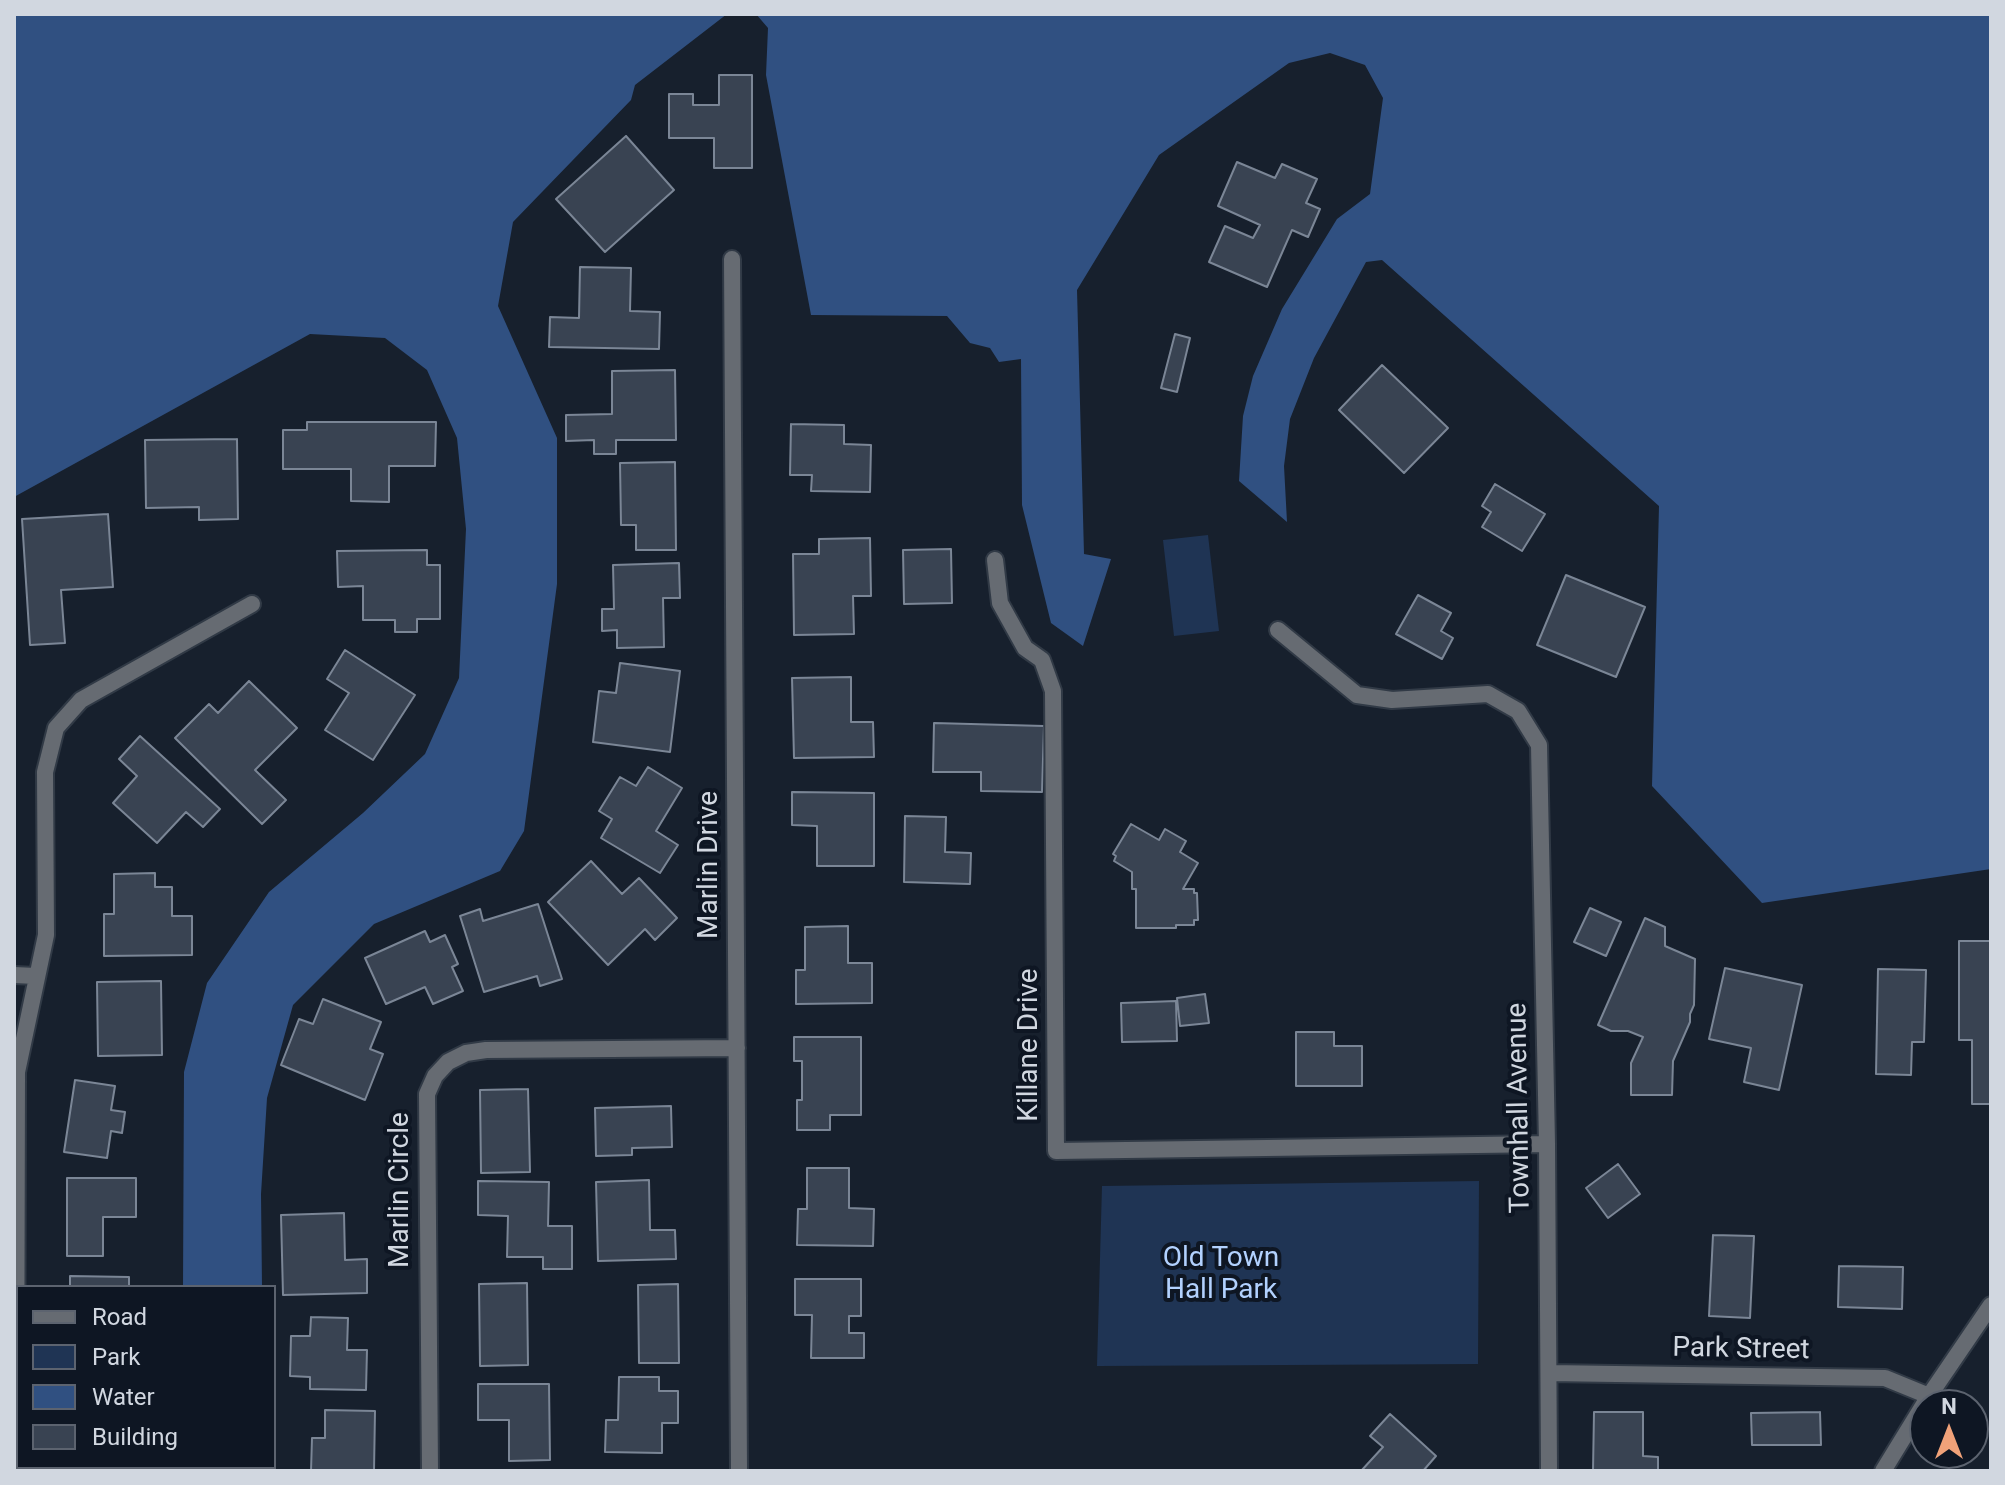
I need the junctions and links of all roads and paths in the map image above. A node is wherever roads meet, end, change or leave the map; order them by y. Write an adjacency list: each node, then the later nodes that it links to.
1 (732, 259): 7 (street, Marlin Drive)
2 (995, 560): 8 (street, Killane Drive)
3 (252, 604): 6 (street)
4 (1278, 630): 8 (street, Townhall Avenue)
5 (14, 975): 6 (street)
6 (36, 976): 9 (street)
7 (737, 1048): 15 (street, Marlin Circle); 16 (street, Marlin Drive)
8 (1547, 1144): 11 (street, Townhall Avenue)
9 (16, 1285)
10 (1991, 1305): 13 (street)
11 (1549, 1373): 12 (street, Park Street); 17 (street, Townhall Avenue)
12 (1912, 1389)
13 (1934, 1389)
14 (1909, 1429): 18 (street)
15 (430, 1471)
16 (739, 1471)
17 (1549, 1471)
18 (1883, 1471)

